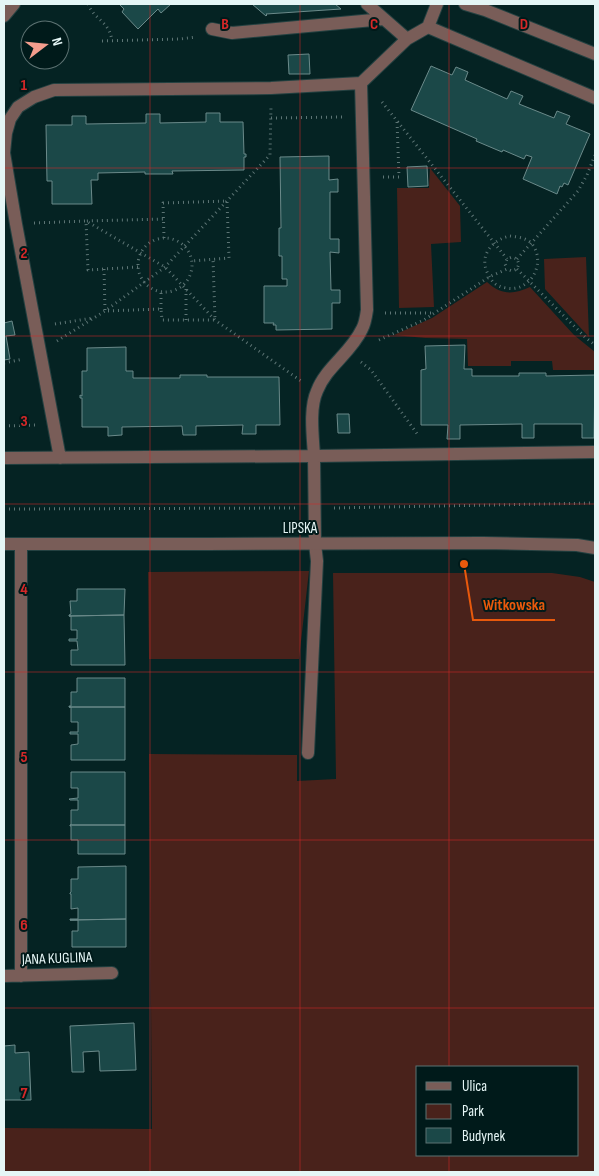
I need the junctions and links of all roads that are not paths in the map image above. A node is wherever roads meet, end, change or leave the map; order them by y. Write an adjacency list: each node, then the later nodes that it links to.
1 (14, 4): 6 (street)
2 (367, 4): 7 (street)
3 (437, 4): 8 (street)
4 (465, 4): 5 (street)
5 (489, 7): 11 (street)
6 (4, 16)
7 (384, 20): 9 (street); 10 (street)
8 (428, 27): 10 (street); 13 (street)
9 (212, 29)
10 (407, 40): 12 (street)
11 (595, 54)
12 (361, 84): 15 (street); 17 (street)
13 (595, 98)
14 (595, 452): 15 (street)
15 (314, 456): 17 (street); 20 (street)
16 (4, 458): 17 (street)
17 (60, 458)
18 (4, 544): 19 (street, LIPSKA)
19 (22, 544): 20 (street, LIPSKA); 25 (street)
20 (316, 544): 21 (street, LIPSKA); 22 (street)
21 (595, 548)
22 (308, 752)
23 (112, 973): 25 (street, JANA KUGLINA)
24 (4, 976): 25 (street, JANA KUGLINA)
25 (21, 976)

